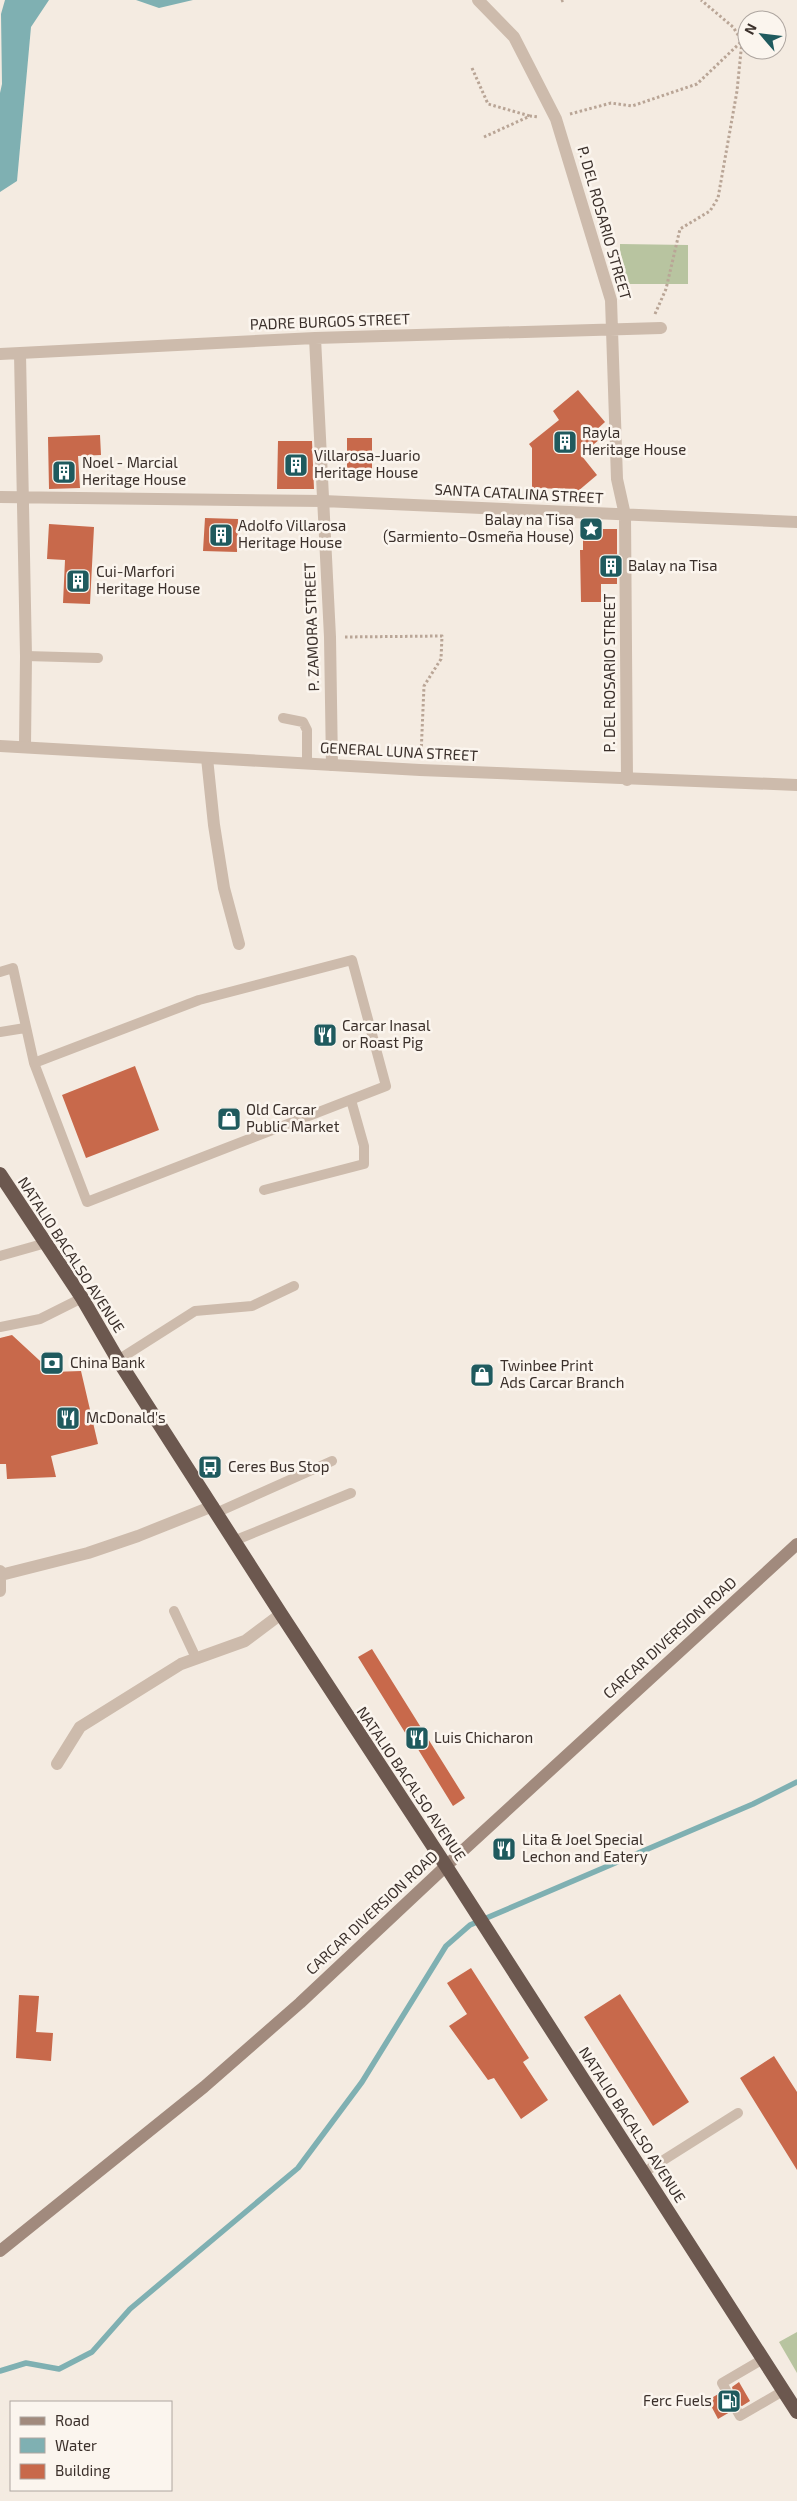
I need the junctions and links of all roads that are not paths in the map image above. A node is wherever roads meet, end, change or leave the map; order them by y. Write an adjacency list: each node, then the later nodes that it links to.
1 (478, 0): 2 (street, P. DEL ROSARIO STREET)
2 (613, 328): 3 (street, PADRE BURGOS STREET); 4 (street, PADRE BURGOS STREET); 10 (street, P. DEL ROSARIO STREET)
3 (655, 328)
4 (316, 338): 6 (street, PADRE BURGOS STREET); 9 (street, P. ZAMORA STREET)
5 (0, 354): 6 (street, PADRE BURGOS STREET)
6 (20, 354): 8 (street)
7 (0, 497): 8 (street, SANTA CATALINA STREET)
8 (24, 498): 9 (street, SANTA CATALINA STREET); 12 (street)
9 (323, 502): 10 (street, SANTA CATALINA STREET); 19 (street, P. ZAMORA STREET)
10 (625, 515): 11 (street, SANTA CATALINA STREET); 20 (street, P. DEL ROSARIO STREET)
11 (797, 522)
12 (26, 656): 13 (lane); 16 (street)
13 (98, 658)
14 (284, 718): 18 (lane)
15 (0, 746): 16 (street, GENERAL LUNA STREET)
16 (25, 746): 17 (street, GENERAL LUNA STREET)
17 (207, 758): 18 (street, GENERAL LUNA STREET); 22 (street)
18 (307, 763): 19 (street, GENERAL LUNA STREET)
19 (332, 765): 20 (street, GENERAL LUNA STREET)
20 (626, 780): 21 (street, GENERAL LUNA STREET)
21 (797, 785)
22 (240, 944)
23 (0, 972): 24 (lane)
24 (25, 1028): 25 (lane); 26 (lane)
25 (0, 1032)
26 (34, 1063): 27 (lane); 27 (lane)
27 (351, 1100): 29 (lane)
28 (0, 1174): 30 (highway, NATALIO BACALSO AVENUE)
29 (264, 1190)
30 (46, 1243): 31 (lane); 33 (highway, NATALIO BACALSO AVENUE)
31 (0, 1256)
32 (294, 1286): 35 (lane)
33 (82, 1298): 34 (lane); 35 (highway, NATALIO BACALSO AVENUE)
34 (0, 1327)
35 (118, 1360): 38 (highway, NATALIO BACALSO AVENUE)
36 (332, 1461): 38 (lane)
37 (351, 1493): 39 (lane)
38 (216, 1509): 39 (highway, NATALIO BACALSO AVENUE); 41 (street)
39 (236, 1540): 44 (highway, NATALIO BACALSO AVENUE)
40 (797, 1544): 47 (main road, CARCAR DIVERSION ROAD)
41 (0, 1573): 42 (street)
42 (0, 1591)
43 (174, 1611): 45 (lane)
44 (281, 1614): 45 (street); 47 (highway, NATALIO BACALSO AVENUE)
45 (196, 1658): 46 (street)
46 (57, 1764)
47 (446, 1866): 49 (highway, NATALIO BACALSO AVENUE); 50 (main road, CARCAR DIVERSION ROAD)
48 (738, 2113): 49 (lane)
49 (643, 2173): 51 (highway, NATALIO BACALSO AVENUE)
50 (0, 2250)
51 (763, 2359): 52 (lane); 53 (highway, NATALIO BACALSO AVENUE)
52 (726, 2390)
53 (783, 2391): 54 (lane); 55 (highway, NATALIO BACALSO AVENUE)
54 (736, 2409)
55 (797, 2412)

